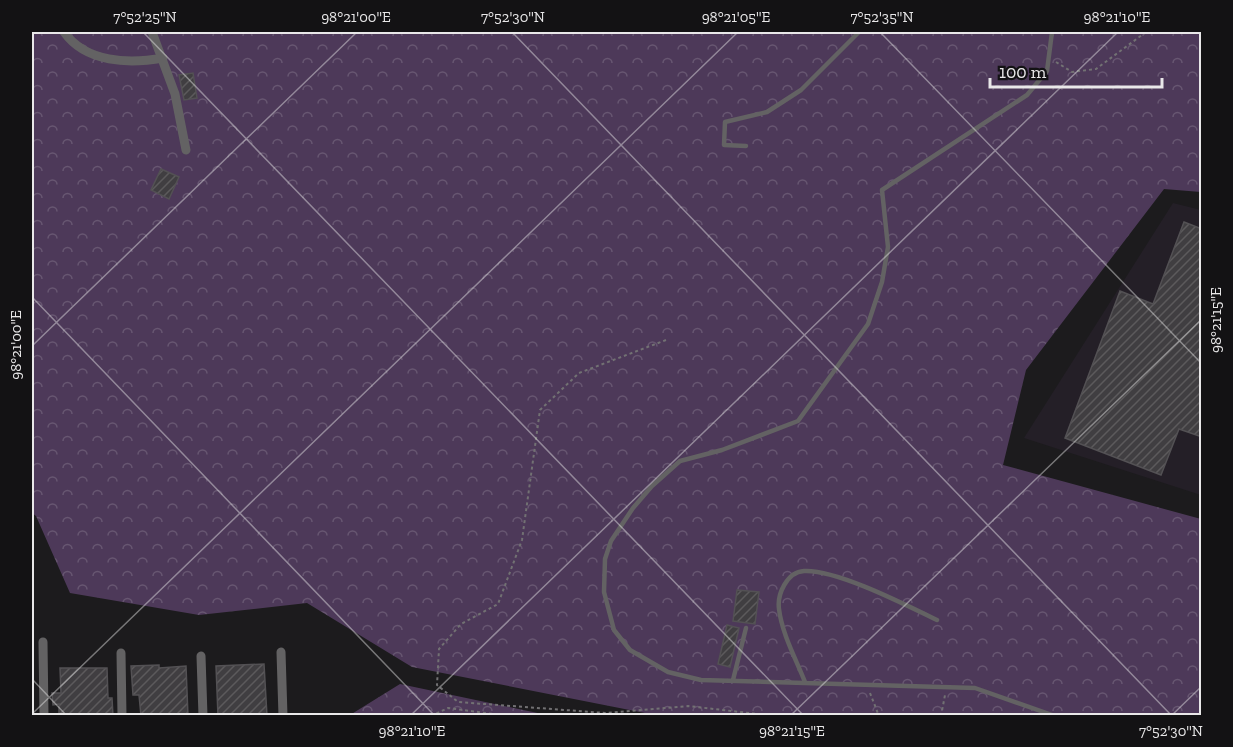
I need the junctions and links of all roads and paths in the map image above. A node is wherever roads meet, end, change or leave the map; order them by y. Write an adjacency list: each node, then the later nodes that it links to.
1 (64, 32): 6 (street)
2 (152, 32): 6 (street)
3 (859, 32): 8 (lane)
4 (1052, 32): 7 (lane)
5 (1146, 32): 7 (path)
6 (162, 58): 9 (street)
7 (1048, 58): 17 (lane)
8 (746, 146)
9 (186, 150)
10 (666, 340): 27 (path)
11 (936, 620): 18 (lane)
12 (746, 628): 17 (lane)
13 (43, 642): 21 (street)
14 (282, 652): 24 (street)
15 (121, 653): 22 (street)
16 (201, 656): 23 (street)
17 (734, 680): 18 (lane)
18 (805, 682): 19 (lane)
19 (867, 684): 20 (lane); 28 (path)
20 (947, 687): 29 (path); 30 (lane)
21 (44, 716)
22 (122, 716)
23 (203, 716)
24 (283, 716)
25 (431, 716): 26 (path)
26 (507, 716)
27 (775, 716)
28 (879, 716)
29 (941, 716)
30 (1055, 716)

